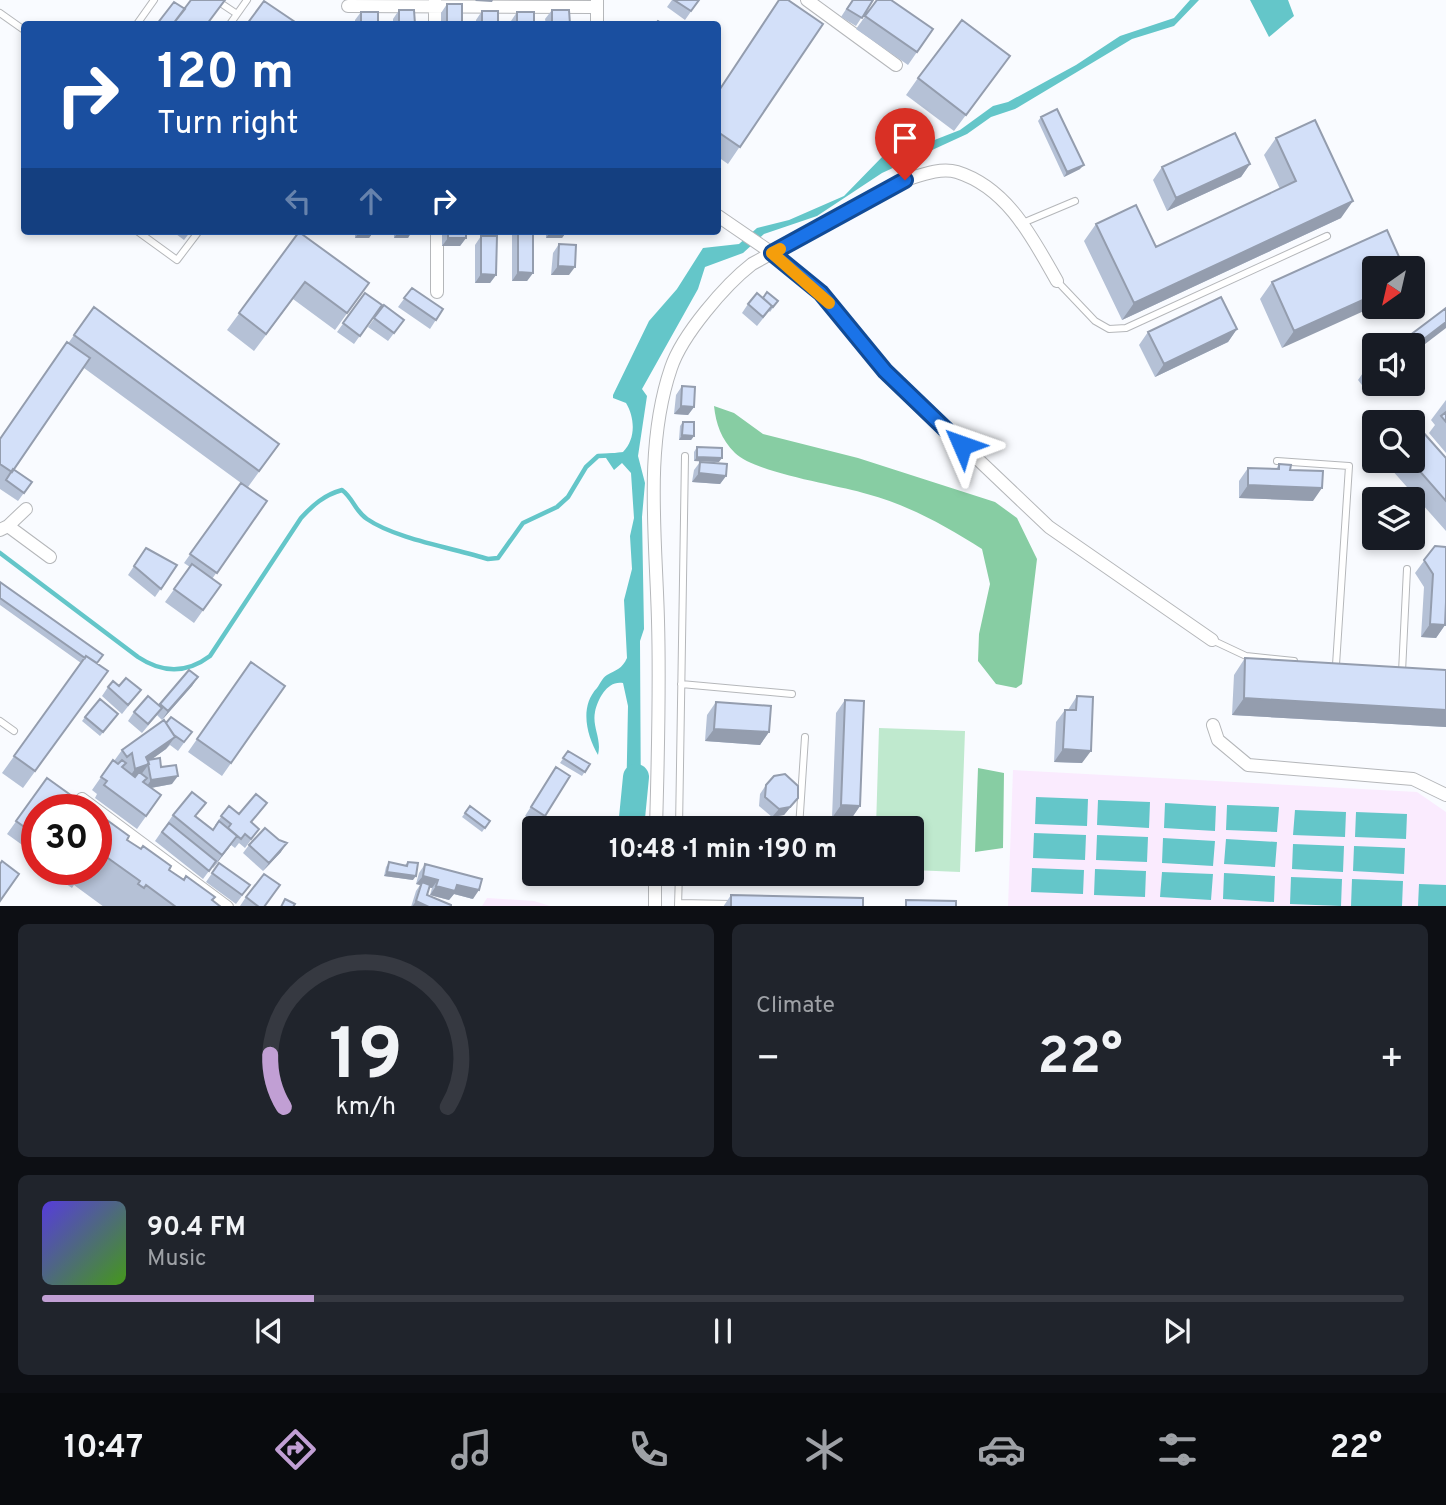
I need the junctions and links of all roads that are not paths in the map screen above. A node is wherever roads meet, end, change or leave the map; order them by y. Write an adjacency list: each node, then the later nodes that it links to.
1 (154, 0): 10 (lane)
2 (216, 0): 9 (lane)
3 (247, 0): 9 (lane)
4 (807, 0): 15 (street)
5 (435, 3): 6 (street); 7 (street); 12 (street)
6 (597, 3): 13 (street)
7 (348, 6)
8 (0, 13): 14 (lane)
9 (237, 14): 11 (lane)
10 (138, 21)
11 (232, 21)
12 (435, 21)
13 (597, 21)
14 (21, 28)
15 (896, 65)
16 (1075, 201): 18 (lane)
17 (721, 218): 23 (street)
18 (1025, 222): 23 (street); 24 (street)
19 (143, 235): 20 (lane)
20 (196, 235)
21 (438, 235): 25 (street)
22 (1327, 236): 24 (lane)
23 (772, 253): 32 (street); 47 (street)
24 (1057, 281)
25 (437, 292)
26 (685, 456): 40 (lane)
27 (1277, 461): 35 (lane)
28 (26, 509): 29 (street)
29 (4, 528): 30 (street)
30 (50, 557)
31 (1407, 569): 38 (lane)
32 (1212, 640): 33 (lane)
33 (1297, 662)
34 (1323, 664): 35 (lane)
35 (1335, 665): 36 (lane)
36 (1349, 667)
37 (1389, 670): 38 (lane)
38 (1402, 672): 39 (lane)
39 (1413, 673)
40 (681, 684): 41 (lane); 48 (lane)
41 (792, 694)
42 (0, 721): 44 (lane)
43 (1213, 725): 46 (street)
44 (14, 732)
45 (805, 737): 49 (lane)
46 (1446, 795)
47 (656, 816)
48 (679, 816)
49 (800, 816)
50 (112, 821): 55 (street)
51 (655, 886): 56 (street)
52 (679, 886): 54 (lane)
53 (746, 904): 54 (lane)
54 (678, 905)
55 (227, 906)
56 (655, 906)

